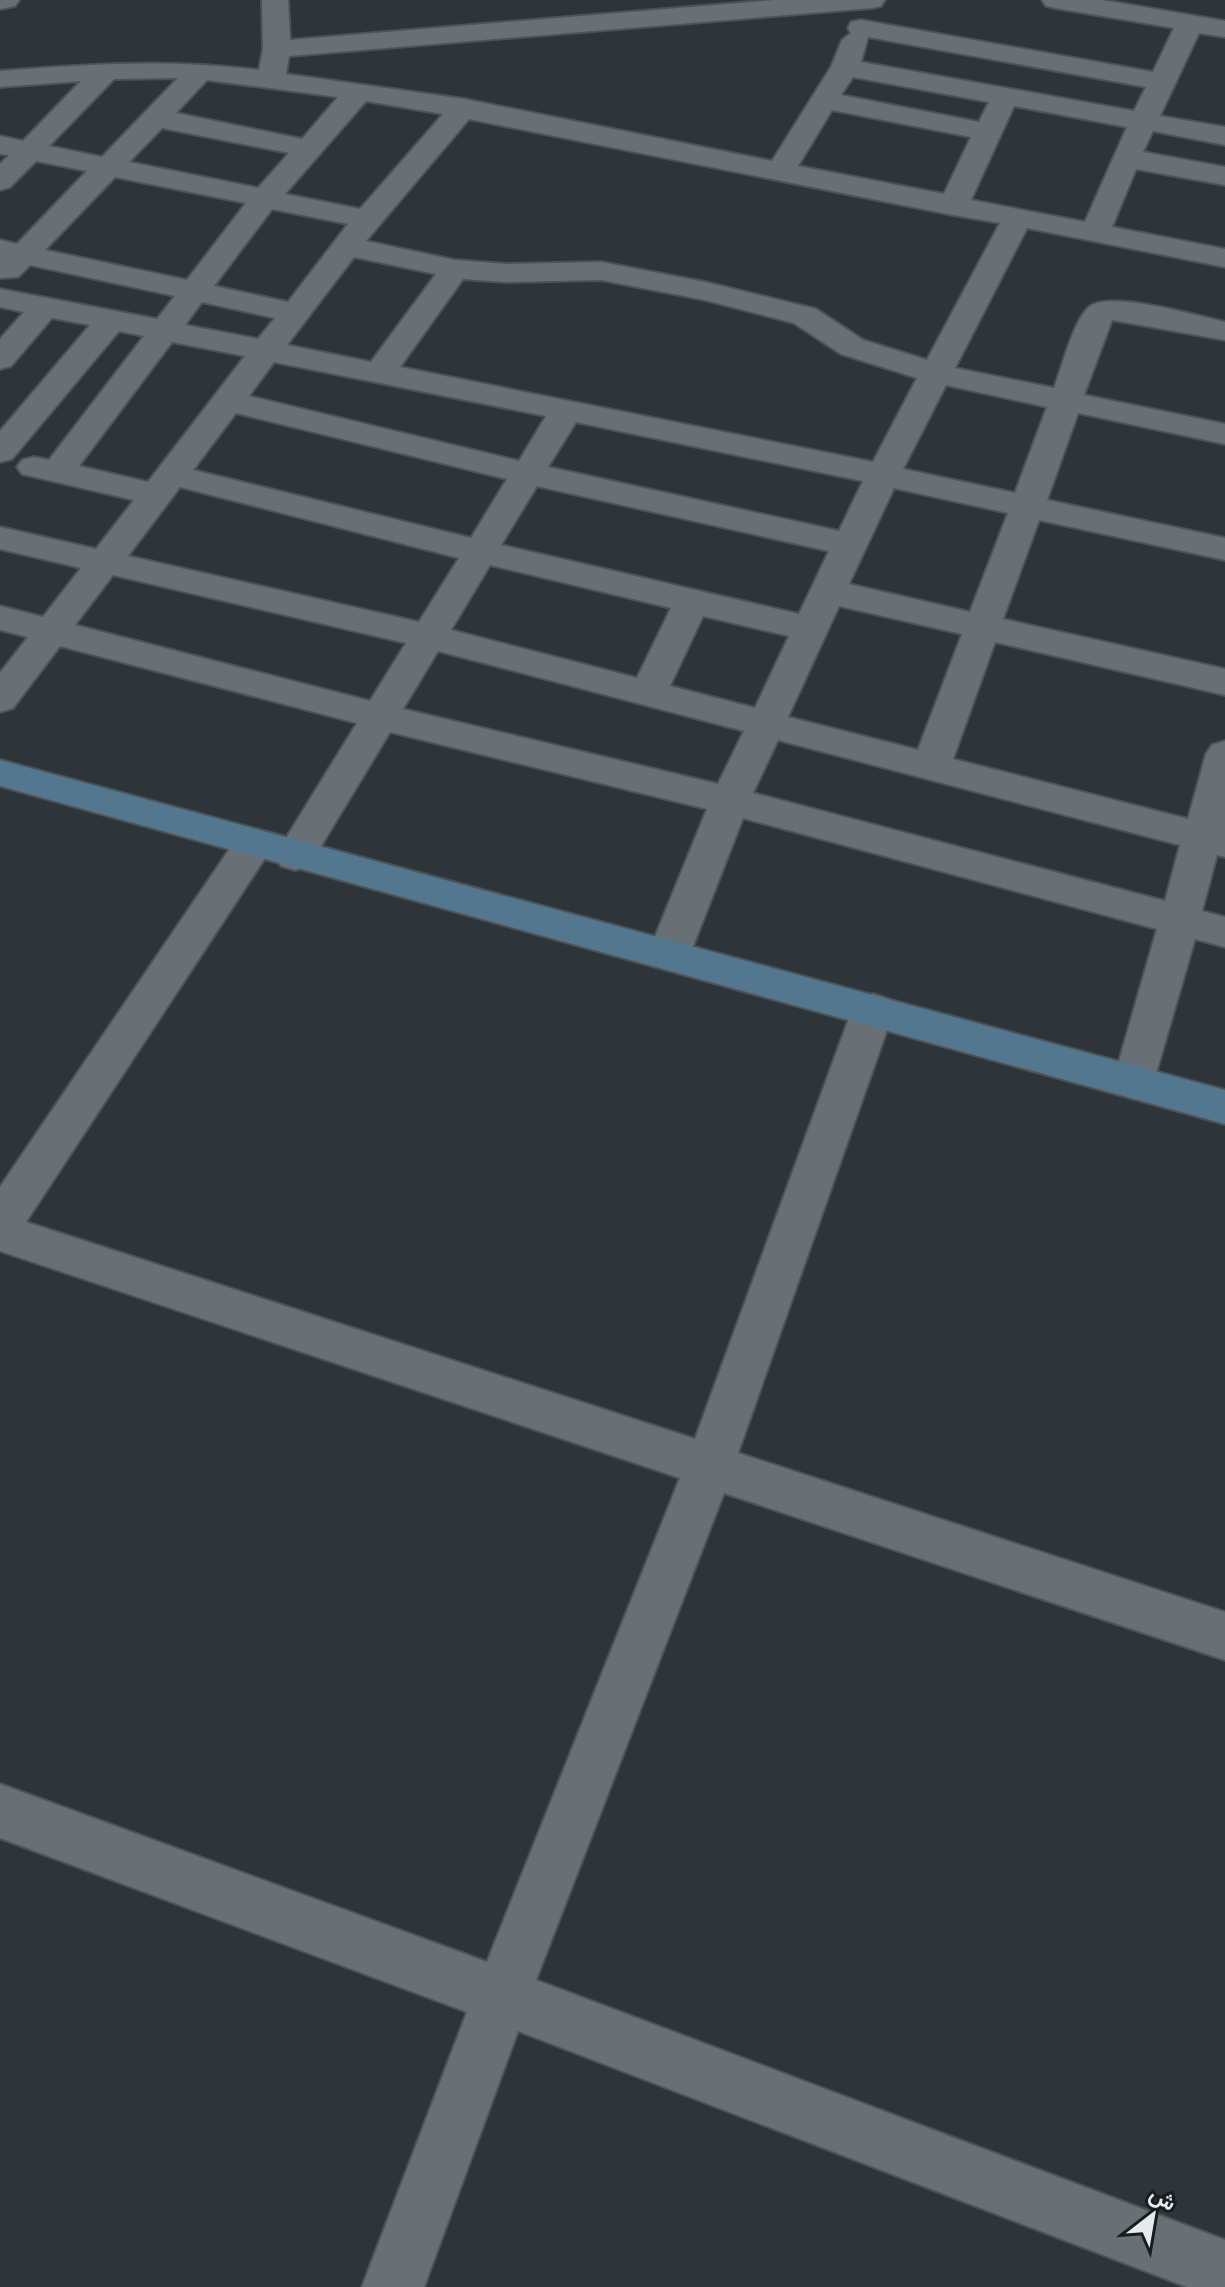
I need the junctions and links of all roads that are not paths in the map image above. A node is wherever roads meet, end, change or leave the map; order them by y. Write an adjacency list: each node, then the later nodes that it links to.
1 (6, 0): 5 (street)
2 (275, 0): 10 (street)
3 (872, 0): 6 (street)
4 (1055, 0): 7 (street)
5 (0, 1)
6 (829, 3): 8 (street); 10 (street)
7 (1190, 23): 9 (street); 17 (street)
8 (861, 28): 11 (street); 12 (street)
9 (1225, 29)
10 (277, 49): 16 (street)
11 (1025, 57): 17 (street); 19 (street)
12 (845, 67): 19 (street); 20 (street)
13 (106, 71): 14 (street); 15 (street); 28 (street)
14 (200, 72): 16 (street); 22 (street)
15 (0, 79)
16 (271, 80): 18 (street)
17 (1163, 82): 23 (street)
18 (359, 91): 21 (street); 27 (street)
19 (1005, 96): 23 (street); 24 (street)
20 (824, 100): 24 (street); 31 (street)
21 (464, 107): 31 (street); 37 (street)
22 (156, 118): 27 (street); 30 (street)
23 (1143, 120): 25 (street); 29 (street)
24 (988, 132): 35 (street)
25 (1225, 136)
26 (0, 145): 28 (street)
27 (309, 149): 34 (street)
28 (30, 151): 30 (street); 33 (street)
29 (1126, 158): 32 (street); 38 (street)
30 (109, 165): 34 (street); 40 (street)
31 (780, 171): 35 (street)
32 (1225, 176)
33 (0, 181)
34 (266, 197): 37 (street); 44 (street)
35 (953, 206): 36 (street)
36 (1018, 218): 38 (street); 53 (street)
37 (367, 219): 39 (street)
38 (1095, 233): 41 (street)
39 (347, 246): 42 (street); 47 (street)
40 (12, 251): 43 (street); 44 (street)
41 (1225, 258)
42 (455, 269): 53 (street); 55 (street)
43 (0, 278)
44 (194, 290): 47 (street); 49 (street)
45 (0, 298): 46 (street)
46 (45, 307): 48 (street); 52 (street)
47 (297, 313): 51 (street)
48 (111, 320): 49 (street); 56 (street)
49 (165, 331): 51 (street); 63 (street)
50 (1225, 331): 58 (street)
51 (267, 353): 55 (street); 57 (street)
52 (0, 359)
53 (934, 373): 58 (street); 65 (street)
54 (0, 374): 56 (street)
55 (378, 375): 59 (street)
56 (56, 387): 61 (street)
57 (228, 401): 64 (street); 66 (street)
58 (1065, 401): 60 (street); 67 (street)
59 (565, 412): 64 (street); 65 (street)
60 (1225, 434)
61 (0, 452)
62 (0, 459): 63 (street)
63 (57, 472): 66 (street)
64 (526, 473): 69 (street); 71 (street)
65 (883, 474): 67 (street); 69 (street)
66 (162, 484): 71 (street); 72 (street)
67 (1030, 505): 70 (street); 76 (street)
68 (0, 538): 72 (street)
69 (851, 545): 73 (street)
70 (1225, 549)
71 (477, 551): 74 (street); 79 (street)
72 (105, 563): 78 (street); 79 (street)
73 (831, 592): 76 (street); 77 (street)
74 (692, 602): 77 (street); 81 (street)
75 (0, 618): 78 (street)
76 (984, 626): 80 (street); 86 (street)
77 (811, 629): 84 (street)
78 (49, 631): 82 (street); 83 (street)
79 (428, 636): 81 (street); 83 (street)
80 (1225, 682)
81 (649, 692): 84 (street)
82 (0, 699)
83 (378, 716): 88 (street); 91 (street)
84 (766, 723): 86 (street); 88 (street)
85 (1225, 754): 89 (street)
86 (931, 767): 89 (street)
87 (0, 773): 90 (street)
88 (730, 801): 92 (street); 94 (street)
89 (1214, 840): 92 (street)
90 (253, 845): 91 (street); 98 (street)
91 (295, 856): 94 (street)
92 (1182, 921): 93 (street); 96 (street)
93 (1225, 932)
94 (669, 954): 95 (street)
95 (873, 1010): 96 (street); 100 (street)
96 (1135, 1082): 97 (street)
97 (1225, 1107)
98 (0, 1224)
99 (0, 1232): 100 (street)
100 (709, 1467): 101 (street); 103 (street)
101 (1225, 1636)
102 (0, 1811): 103 (street)
103 (502, 1996): 104 (street); 105 (street)
104 (1225, 2271)
105 (393, 2287)

